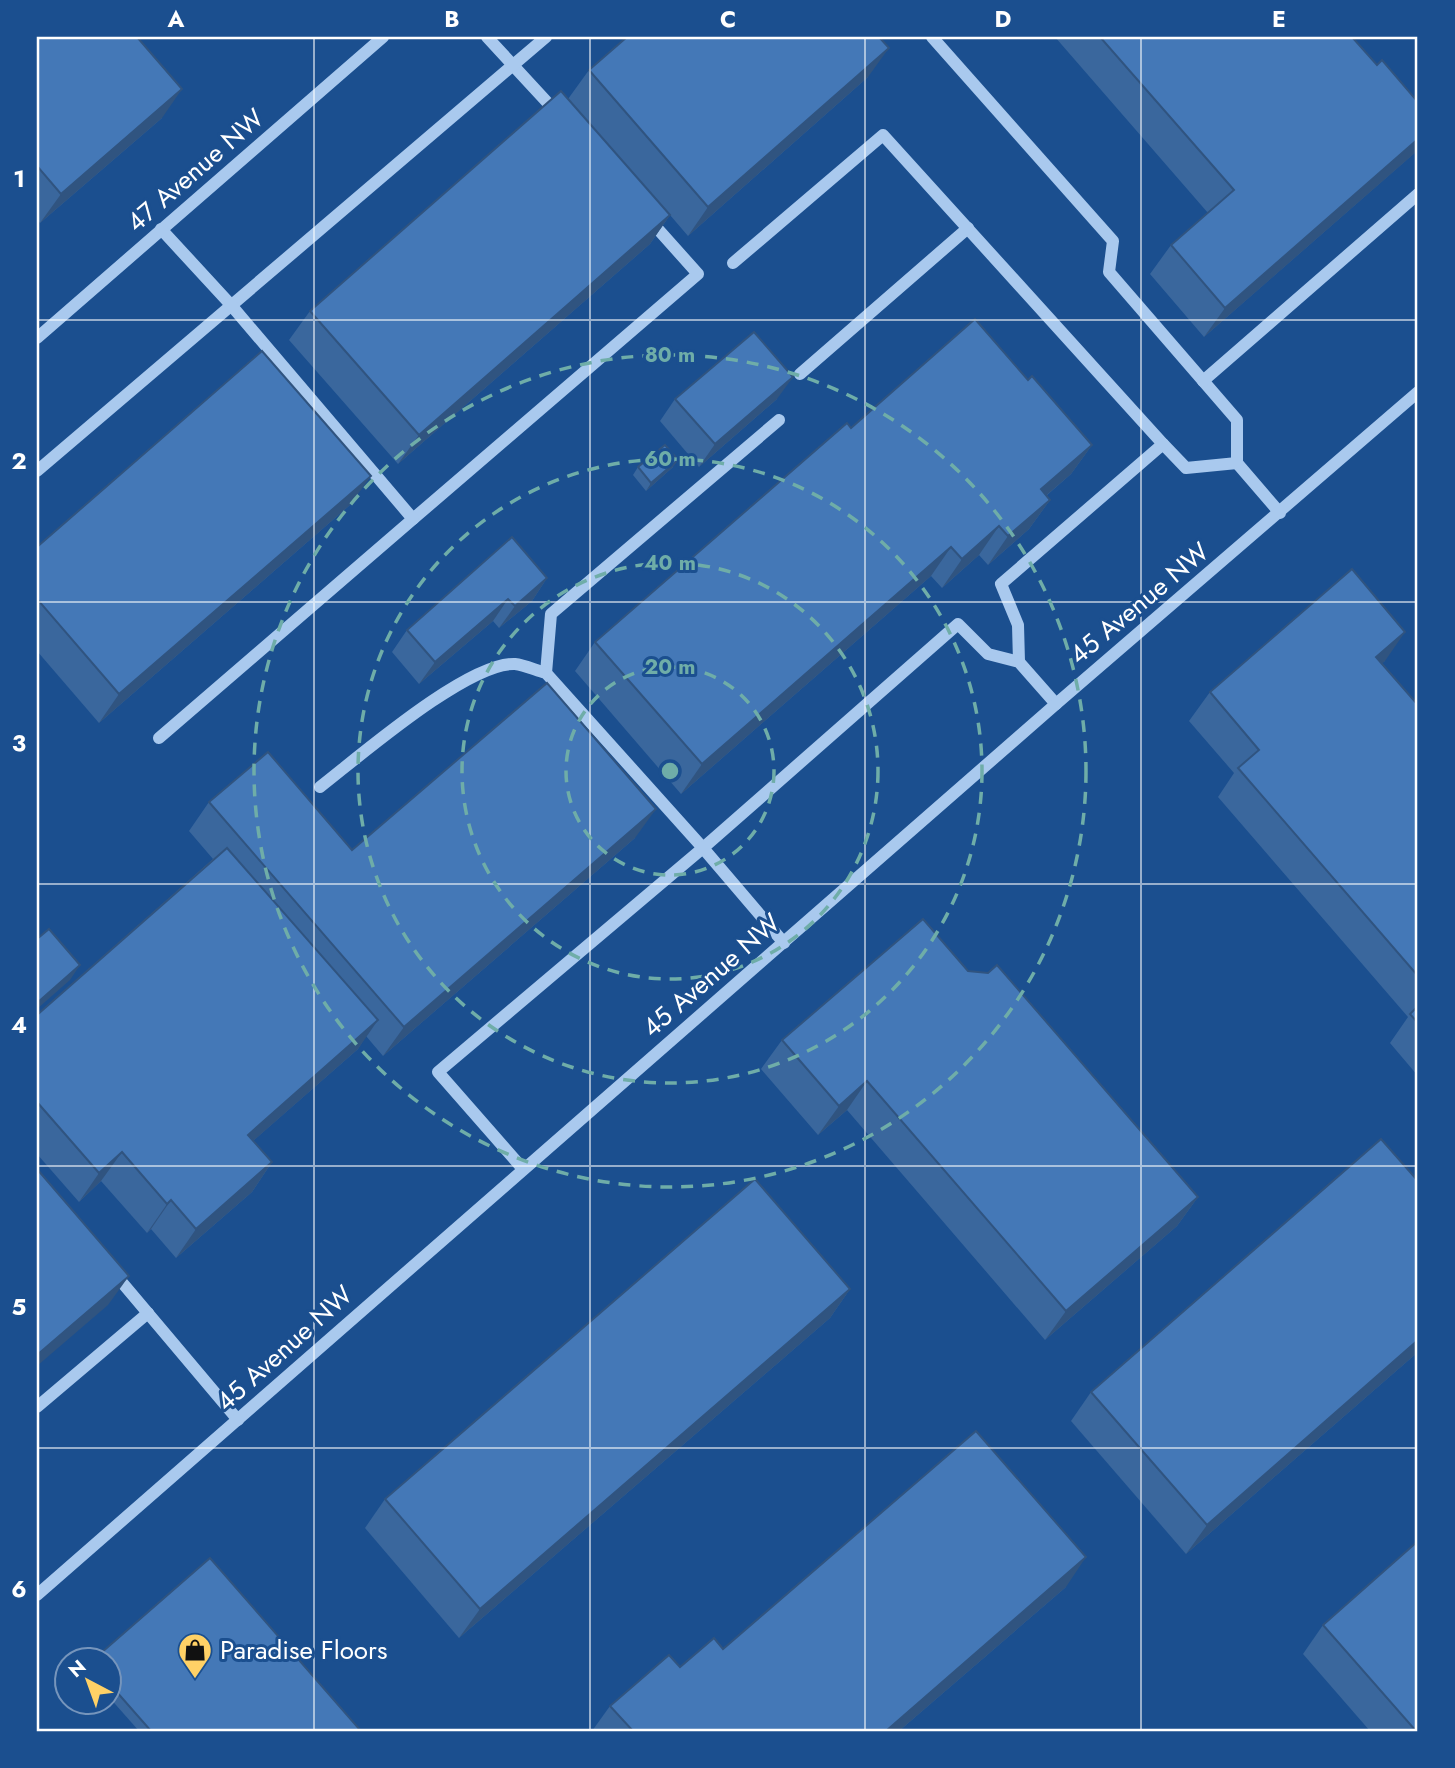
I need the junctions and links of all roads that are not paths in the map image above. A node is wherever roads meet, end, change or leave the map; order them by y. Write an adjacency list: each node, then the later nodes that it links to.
1 (383, 37): 10 (street, 47 Avenue NW)
2 (487, 37): 5 (street)
3 (546, 37): 5 (street)
4 (932, 37): 15 (street)
5 (514, 64): 6 (street); 12 (street)
6 (569, 127)
7 (1418, 194): 15 (street)
8 (643, 211): 22 (street)
9 (968, 228): 11 (street); 14 (street); 18 (street)
10 (161, 229): 12 (street); 13 (street, 47 Avenue NW)
11 (733, 263)
12 (231, 305): 20 (street); 22 (street)
13 (37, 338)
14 (800, 374)
15 (1203, 381): 19 (street)
16 (1418, 392): 21 (street, 45 Avenue NW)
17 (779, 420): 24 (street)
18 (1163, 444): 19 (street); 23 (street)
19 (1237, 463): 21 (street)
20 (37, 471)
21 (1280, 513): 25 (street, 45 Avenue NW)
22 (413, 519): 26 (street)
23 (1019, 662): 25 (street); 28 (street)
24 (546, 673): 27 (street); 28 (street)
25 (1056, 704): 29 (street, 45 Avenue NW)
26 (159, 738)
27 (320, 787)
28 (703, 848): 29 (street); 30 (street)
29 (784, 943): 30 (street, 45 Avenue NW)
30 (523, 1169): 34 (street, 45 Avenue NW)
31 (105, 1263): 32 (street)
32 (148, 1312): 33 (street); 34 (street)
33 (37, 1407)
34 (237, 1420): 35 (street, 45 Avenue NW)
35 (37, 1595)

